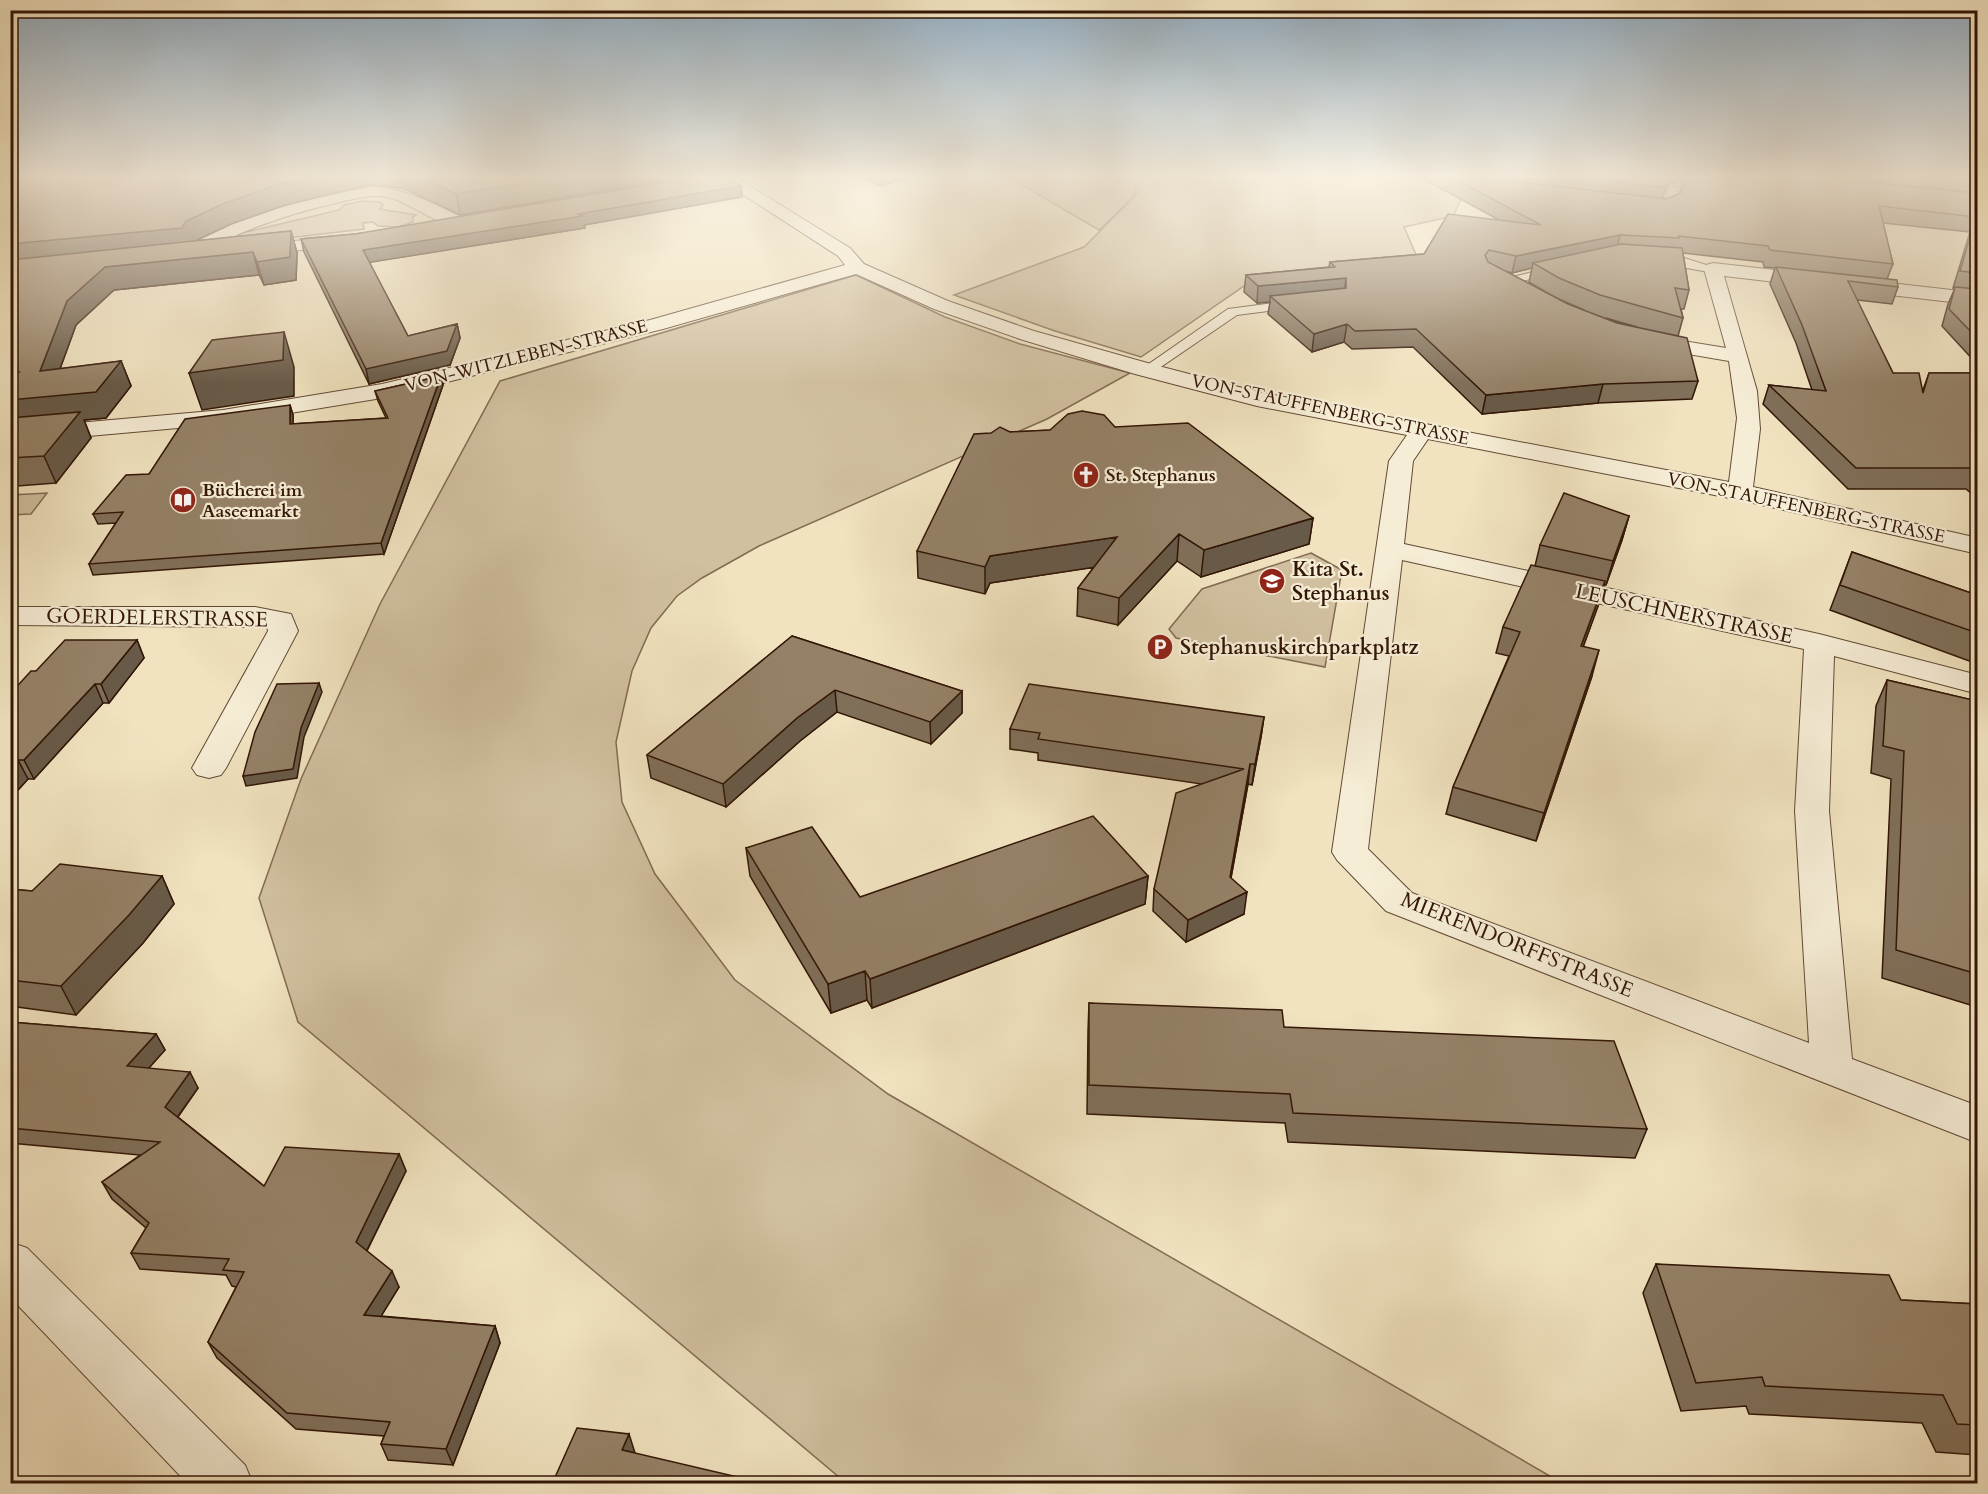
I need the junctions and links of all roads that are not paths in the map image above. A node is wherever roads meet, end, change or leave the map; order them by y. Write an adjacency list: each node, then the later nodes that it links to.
1 (206, 245): 4 (street)
2 (298, 245): 4 (street)
3 (831, 245): 8 (street, VON-STAUFFENBERG-STRASSE)
4 (186, 257): 5 (street)
5 (164, 259)
6 (1648, 259): 9 (lane)
7 (1572, 266): 10 (lane)
8 (857, 268): 16 (street, VON-STAUFFENBERG-STRASSE); 18 (street, VON-WITZLEBEN-STRASSE)
9 (1713, 269): 12 (street); 15 (street)
10 (1500, 277): 11 (street)
11 (1535, 296)
12 (1977, 299)
13 (1306, 303): 16 (lane)
14 (1628, 336): 15 (street)
15 (1737, 356): 19 (street)
16 (1147, 370): 17 (street, VON-STAUFFENBERG-STRASSE)
17 (1423, 430): 19 (street, VON-STAUFFENBERG-STRASSE); 21 (street, MIERENDORFFSTRASSE)
18 (10, 436)
19 (1740, 492): 20 (street, VON-STAUFFENBERG-STRASSE)
20 (1977, 546)
21 (1390, 549): 23 (street, LEUSCHNERSTRASSE); 26 (street, MIERENDORFFSTRASSE)
22 (10, 616): 25 (street, GOERDELERSTRASSE)
23 (1819, 643): 24 (street, LEUSCHNERSTRASSE); 26 (street)
24 (1977, 685)
25 (209, 768)
26 (1832, 1069): 27 (street, MIERENDORFFSTRASSE)
27 (1977, 1125)
28 (10, 1263): 29 (street)
29 (226, 1484)

